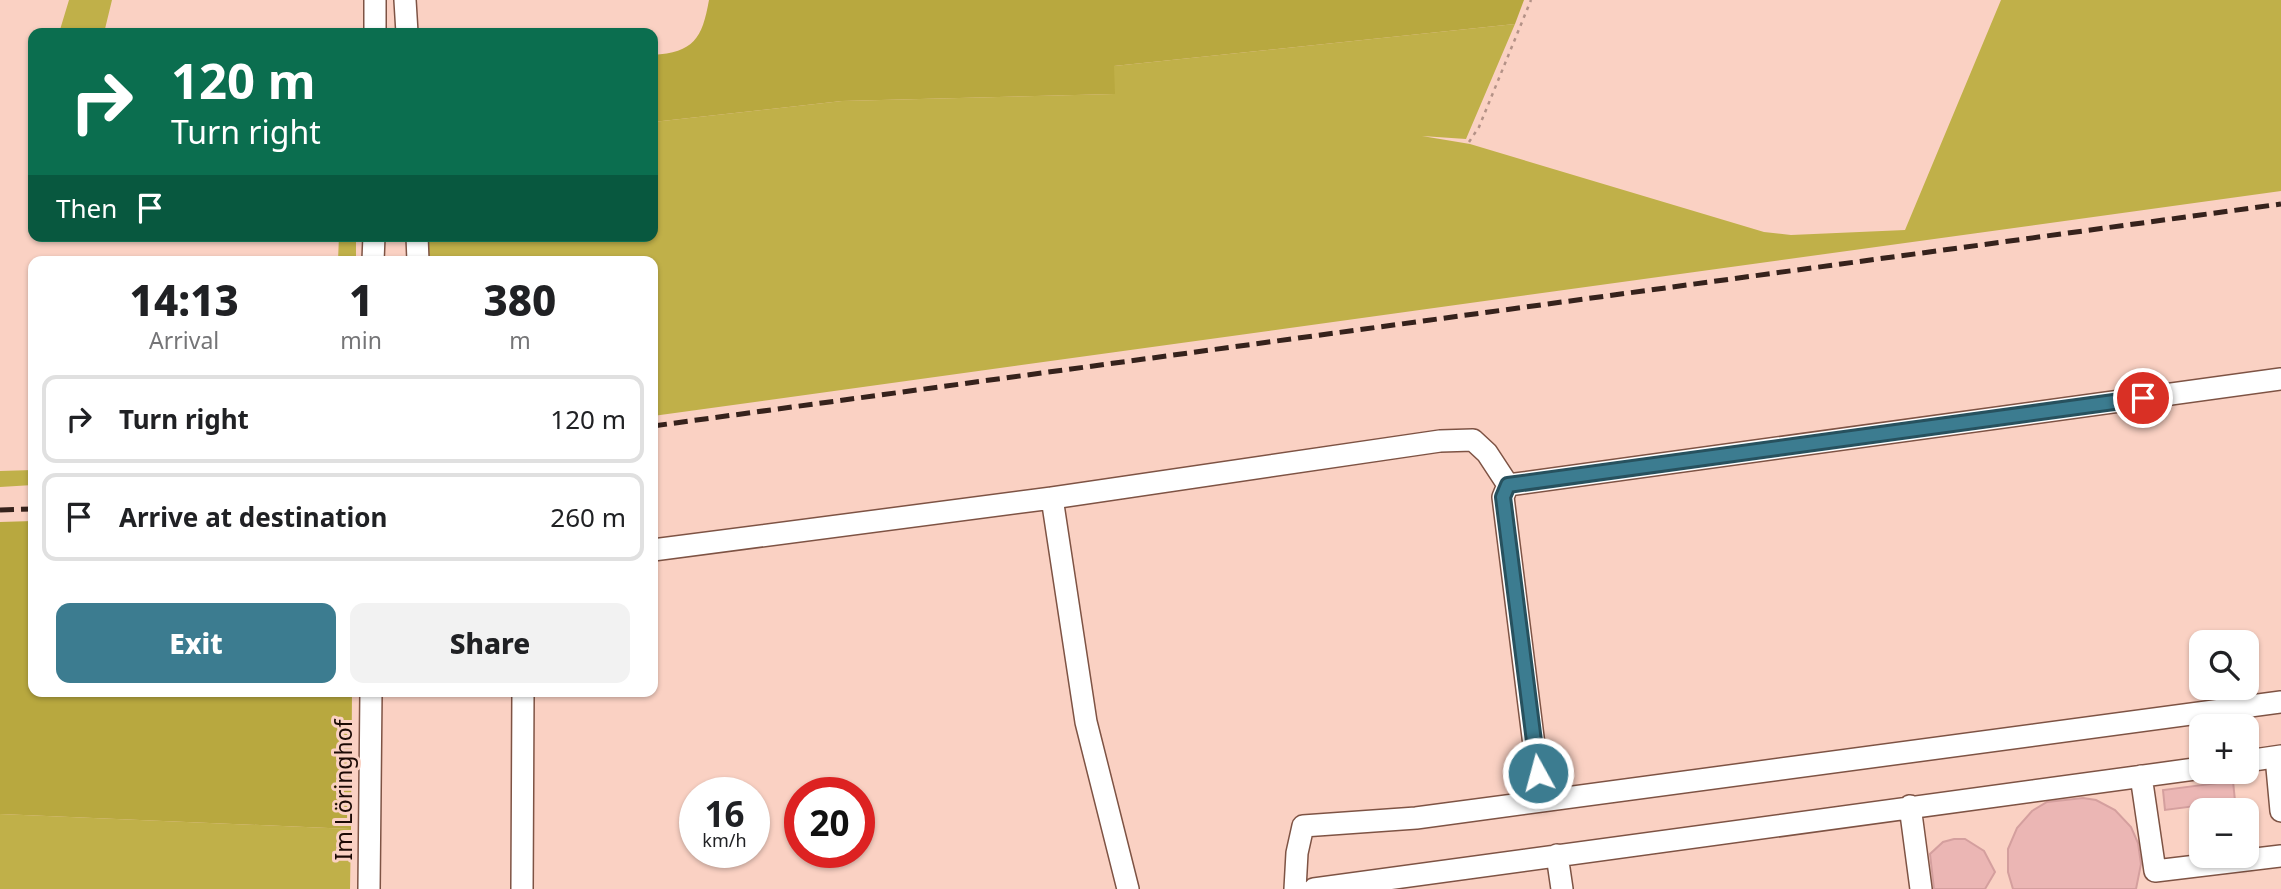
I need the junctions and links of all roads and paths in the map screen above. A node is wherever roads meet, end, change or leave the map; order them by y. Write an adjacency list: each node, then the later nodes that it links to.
1 (375, 0): 4 (street)
2 (405, 0): 5 (street)
3 (1531, 0): 6 (path)
4 (375, 28)
5 (407, 28)
6 (1469, 142)
7 (2281, 379): 8 (street)
8 (1508, 485): 9 (street); 18 (street)
9 (1052, 498): 10 (street); 25 (street)
10 (658, 549)
11 (370, 697): 23 (street, Im Löringhof)
12 (523, 697): 24 (street)
13 (2281, 702): 18 (street)
14 (2278, 757): 15 (street); 20 (street)
15 (2259, 759)
16 (2189, 770): 17 (street)
17 (2141, 776): 19 (street); 22 (street)
18 (1541, 801): 26 (street)
19 (1910, 806): 21 (street); 29 (street)
20 (2281, 811)
21 (1557, 855): 27 (street); 28 (street)
22 (2281, 856)
23 (369, 889)
24 (522, 889)
25 (1128, 889)
26 (1295, 889)
27 (1314, 889)
28 (1562, 889)
29 (1921, 889)

